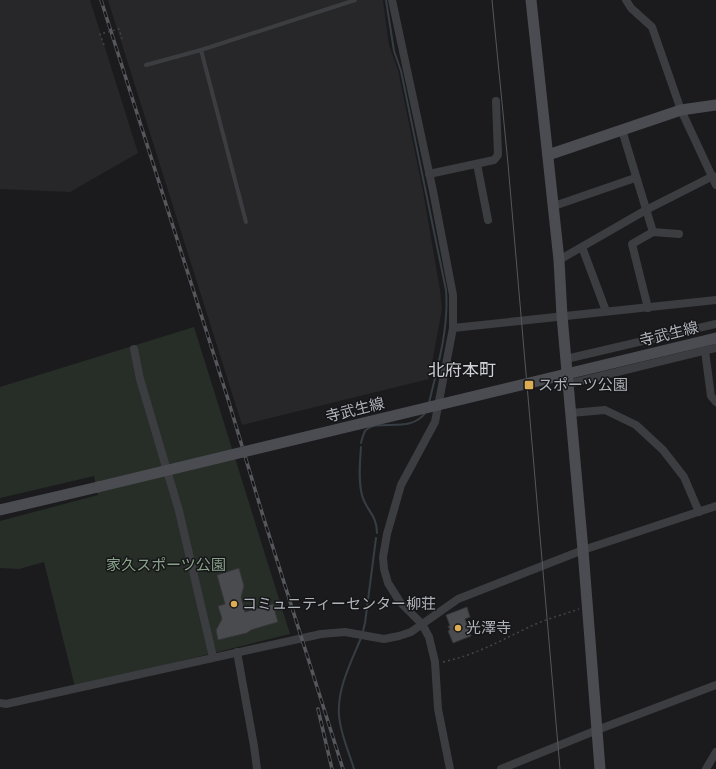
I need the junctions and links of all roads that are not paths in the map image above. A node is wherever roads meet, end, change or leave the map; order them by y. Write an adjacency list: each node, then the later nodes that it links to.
1 (355, 0): 5 (lane)
2 (392, 0): 13 (street)
3 (531, 0): 11 (street)
4 (626, 0): 9 (street)
5 (201, 50): 6 (lane); 20 (lane)
6 (146, 65)
7 (496, 101): 12 (street)
8 (716, 105): 9 (street)
9 (681, 110): 10 (street); 14 (street)
10 (622, 130): 11 (street); 15 (street)
11 (548, 155): 17 (street)
12 (477, 164): 13 (street); 19 (street)
13 (429, 174): 30 (street)
14 (713, 176): 16 (street); 18 (street)
15 (635, 178): 17 (street); 18 (street)
16 (716, 185)
17 (554, 206): 24 (street)
18 (646, 210): 21 (street); 23 (street)
19 (488, 220)
20 (246, 222)
21 (653, 232): 22 (street); 26 (street)
22 (679, 234)
23 (582, 247): 24 (street); 27 (street)
24 (559, 260): 28 (street)
25 (716, 300): 26 (street)
26 (648, 308): 27 (street)
27 (606, 311): 28 (street)
28 (562, 316): 30 (street); 35 (street)
29 (716, 324): 35 (street)
30 (453, 328): 43 (street)
31 (716, 338): 40 (street, 寺武生線, bridge)
32 (716, 348): 34 (street)
33 (134, 349): 45 (street)
34 (705, 351): 36 (street); 37 (street)
35 (566, 359): 36 (street)
36 (568, 384): 38 (street)
37 (716, 402)
38 (571, 412): 41 (street); 42 (street)
39 (716, 506): 41 (street)
40 (0, 510)
41 (699, 512): 42 (street)
42 (583, 550): 43 (street); 48 (street)
43 (422, 624): 44 (street); 51 (street)
44 (237, 652): 45 (street); 50 (street)
45 (213, 657): 47 (street)
46 (716, 685): 48 (street)
47 (0, 703)
48 (597, 730): 52 (street); 53 (street)
49 (716, 752): 54 (street)
50 (257, 769)
51 (450, 769)
52 (501, 769)
53 (600, 769)
54 (706, 769)

